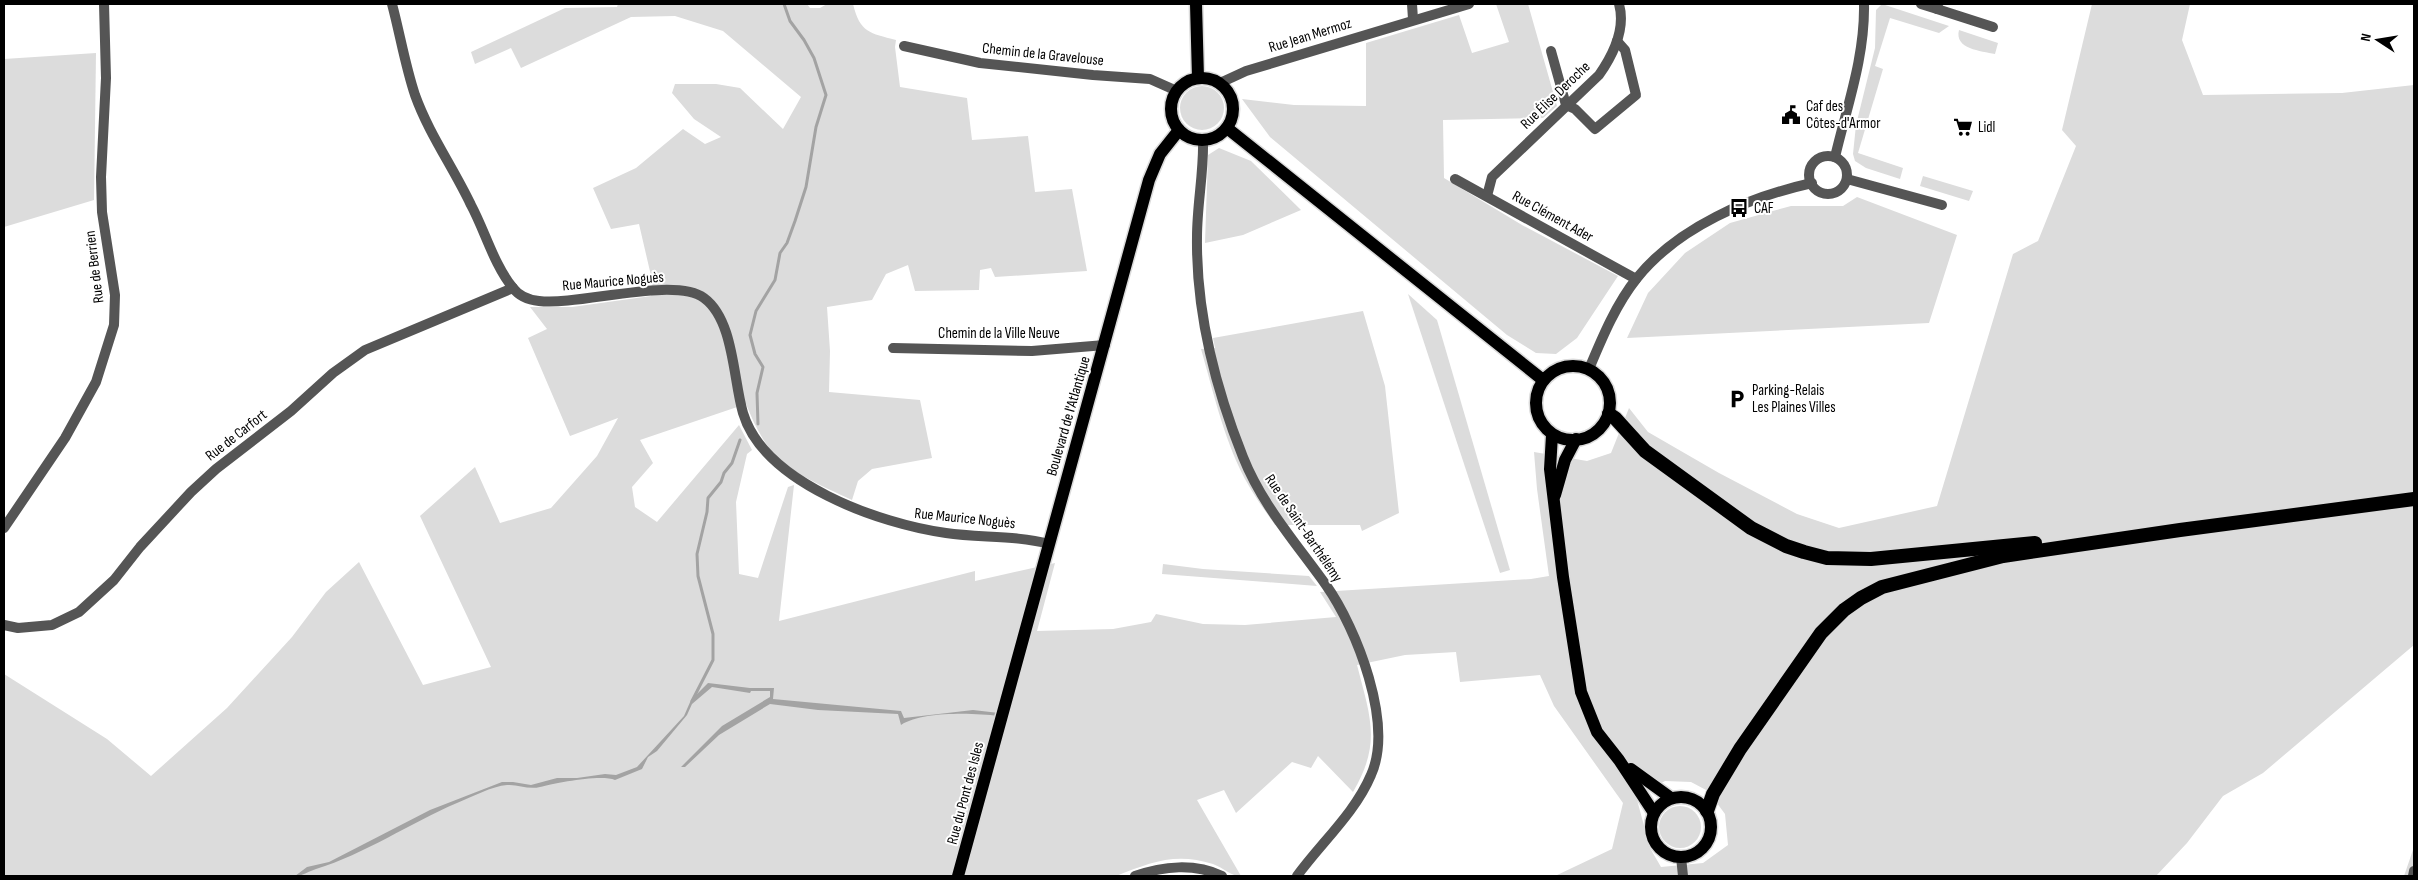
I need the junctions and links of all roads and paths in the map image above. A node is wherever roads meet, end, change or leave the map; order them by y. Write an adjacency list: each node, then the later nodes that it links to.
1 (104, 4): 39 (street, Rue de Berrien)
2 (392, 4): 29 (street)
3 (1196, 4): 15 (main road)
4 (1412, 4): 10 (street)
5 (1468, 4): 10 (street, Rue Jean Mermoz)
6 (1619, 4): 12 (street, Rue Élise Deroche)
7 (1864, 4): 22 (street)
8 (1922, 4): 9 (street)
9 (1937, 6): 11 (street)
10 (1413, 19): 16 (street, Rue Jean Mermoz)
11 (1993, 27)
12 (1617, 41): 18 (street, Rue Élise Deroche); 18 (street)
13 (904, 46): 17 (street, Chemin de la Gravelouse)
14 (1551, 51): 18 (street)
15 (1198, 78): 16 (main road); 17 (main road)
16 (1220, 83): 19 (main road)
17 (1177, 92): 20 (main road)
18 (1566, 105): 26 (street, Rue Élise Deroche)
19 (1227, 128): 21 (main road); 33 (main road)
20 (1179, 130): 21 (main road); 30 (main road, Boulevard de l'Atlantique)
21 (1203, 140): 53 (street, Rue de Saint-Barthélémy)
22 (1835, 157): 23 (street); 25 (street)
23 (1847, 178): 25 (street); 27 (street)
24 (1455, 179): 26 (street, Rue Clément Ader)
25 (1812, 183): 28 (street)
26 (1487, 196): 28 (street, Rue Clément Ader)
27 (1942, 206)
28 (1636, 279): 32 (street)
29 (513, 288): 41 (street, Rue Maurice Noguès); 42 (street, Rue de Carfort)
30 (1105, 345): 31 (street, Chemin de la Ville Neuve); 41 (main road, Boulevard de l'Atlantique)
31 (893, 348)
32 (1589, 369): 33 (main road); 34 (main road)
33 (1544, 380): 35 (main road)
34 (1609, 414): 36 (main road); 40 (highway)
35 (1552, 435): 36 (main road); 37 (main road)
36 (1576, 440): 37 (main road)
37 (1554, 497): 44 (main road)
38 (2414, 499): 40 (highway)
39 (4, 528)
40 (2180, 530): 46 (highway)
41 (1049, 544): 43 (main road, Boulevard de l'Atlantique)
42 (4, 625)
43 (1002, 718): 50 (main road, Rue du Pont des Isles)
44 (1619, 760): 45 (main road); 47 (main road)
45 (1671, 798): 46 (main road); 47 (main road)
46 (1707, 811): 48 (main road)
47 (1654, 812): 48 (main road)
48 (1681, 858): 54 (street)
49 (2414, 871): 55 (street)
50 (958, 876)
51 (1135, 876): 52 (street)
52 (1222, 876)
53 (1297, 876)
54 (1683, 876)
55 (2413, 876)

